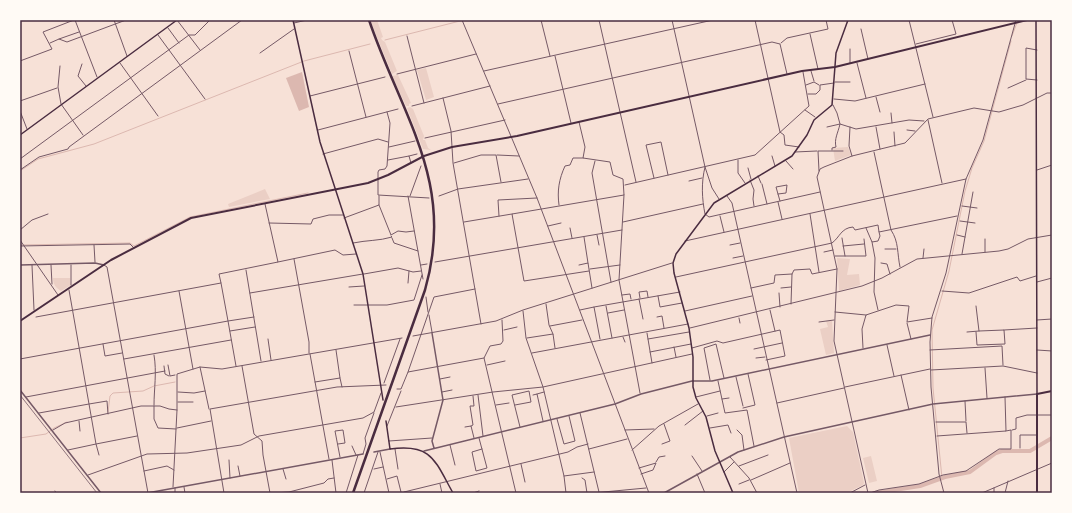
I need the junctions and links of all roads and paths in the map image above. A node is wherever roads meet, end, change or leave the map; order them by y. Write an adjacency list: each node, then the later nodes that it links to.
1 (75, 20): 30 (street); 37 (street)
2 (114, 20): 25 (street)
3 (126, 20): 25 (street)
4 (177, 20): 26 (main road); 33 (street)
5 (210, 20): 33 (street)
6 (242, 20): 45 (street)
7 (293, 20): 23 (main road)
8 (307, 20): 23 (street)
9 (369, 20): 156 (highway)
10 (462, 20): 49 (street)
11 (541, 20): 52 (street)
12 (599, 20): 39 (street)
13 (672, 20): 28 (street)
14 (713, 20): 28 (street)
15 (755, 20): 40 (street)
16 (826, 20): 31 (street)
17 (848, 20): 62 (main road)
18 (909, 20): 42 (street)
19 (952, 20): 42 (street)
20 (1016, 20): 24 (street)
21 (1027, 20): 24 (main road)
22 (1036, 20): 46 (main road)
23 (294, 23): 27 (main road)
24 (1015, 23): 42 (main road); 109 (street)
25 (116, 24): 35 (street); 50 (street)
26 (167, 27): 32 (main road); 38 (street)
27 (295, 28): 48 (street); 92 (main road)
28 (674, 29): 39 (street); 56 (street)
29 (861, 29): 53 (street)
30 (79, 31): 35 (street); 36 (street)
31 (809, 33): 41 (street); 64 (street)
32 (158, 34): 44 (street); 50 (main road)
33 (189, 35): 38 (street); 45 (street)
34 (407, 36): 63 (street)
35 (81, 37): 36 (street); 71 (street)
36 (58, 39): 37 (street)
37 (49, 43): 54 (street)
38 (179, 43): 44 (street)
39 (605, 44): 51 (street); 73 (street)
40 (760, 44): 41 (street); 56 (street); 74 (street)
41 (780, 44): 69 (street)
42 (916, 46): 53 (main road); 81 (street)
43 (850, 49): 59 (street)
44 (169, 50): 60 (street); 72 (street)
45 (200, 50): 60 (street)
46 (1037, 50): 75 (street); 76 (main road)
47 (349, 51): 80 (street)
48 (260, 53)
49 (476, 54): 63 (street); 67 (street)
50 (128, 56): 55 (main road)
51 (555, 56): 52 (street); 88 (street)
52 (550, 57): 67 (street)
53 (868, 59): 57 (main road)
54 (20, 61)
55 (120, 62): 71 (main road); 72 (street)
56 (681, 62): 73 (street); 94 (street)
57 (857, 62): 59 (main road); 96 (street)
58 (82, 64): 83 (street)
59 (850, 64): 62 (main road)
60 (180, 65): 89 (street); 98 (street)
61 (60, 66): 86 (street)
62 (834, 67): 64 (main road); 79 (main road)
63 (415, 69): 68 (street); 101 (street)
64 (818, 69): 65 (main road)
65 (811, 70): 66 (main road); 77 (street)
66 (802, 71): 69 (main road); 85 (street)
67 (484, 72): 84 (street)
68 (398, 74)
69 (787, 74): 74 (main road)
70 (385, 77): 80 (street)
71 (98, 78): 83 (main road)
72 (131, 78): 89 (street); 119 (street)
73 (613, 78): 88 (street); 111 (street)
74 (768, 79): 94 (main road); 134 (street)
75 (1026, 79): 76 (street); 87 (street)
76 (1037, 80): 97 (main road)
77 (814, 82): 82 (street); 85 (street)
78 (850, 82): 79 (street)
79 (834, 83): 82 (street); 99 (main road)
80 (358, 84): 92 (street); 115 (street)
81 (925, 84): 93 (street); 117 (street)
82 (820, 85): 91 (street)
83 (86, 86): 102 (main road)
84 (490, 86): 95 (street); 103 (street)
85 (806, 86): 91 (street)
86 (58, 87): 100 (street); 102 (street)
87 (1008, 88)
88 (563, 89): 103 (street); 124 (street)
89 (142, 93): 114 (street); 137 (street)
90 (1052, 93): 97 (street)
91 (808, 94): 107 (street)
92 (310, 96): 130 (main road)
93 (876, 96): 96 (street); 112 (street)
94 (689, 97): 111 (main road); 171 (street)
95 (443, 98): 101 (street); 132 (street)
96 (866, 98): 99 (street)
97 (1037, 98): 109 (street); 175 (main road)
98 (205, 99)
99 (834, 99): 104 (main road)
100 (20, 101)
101 (424, 103): 105 (street)
102 (61, 104): 119 (street); 129 (main road)
103 (498, 104): 120 (street)
104 (832, 105): 116 (main road); 125 (street)
105 (412, 106)
106 (398, 109): 110 (street)
107 (805, 110): 116 (street); 134 (street)
108 (20, 111): 129 (street)
109 (991, 111): 117 (street); 183 (street)
110 (386, 112): 115 (street); 141 (street)
111 (621, 112): 122 (main road); 187 (street)
112 (880, 112)
113 (891, 113): 123 (street)
114 (158, 116)
115 (366, 118): 130 (street)
116 (816, 118): 145 (main road)
117 (933, 118): 118 (street)
118 (928, 119): 121 (street); 189 (street)
119 (72, 120): 137 (street); 161 (street)
120 (505, 120): 132 (street); 138 (street)
121 (924, 121): 123 (street); 133 (street)
122 (579, 122): 124 (main road); 160 (street)
123 (892, 123): 128 (street)
124 (571, 124): 138 (main road)
125 (840, 124): 126 (street); 127 (street); 148 (street)
126 (827, 127)
127 (850, 127): 128 (street); 159 (street)
128 (876, 127): 146 (street)
129 (28, 130): 136 (main road)
130 (317, 130): 152 (main road)
131 (907, 130): 133 (street)
132 (451, 131): 139 (street); 144 (street)
133 (916, 131): 142 (street)
134 (780, 132): 145 (street); 162 (street)
135 (894, 132): 142 (street)
136 (20, 135)
137 (84, 136): 174 (street)
138 (512, 137): 144 (main road); 157 (street)
139 (425, 138)
140 (415, 141): 143 (street)
141 (388, 142): 143 (street); 152 (street)
142 (895, 146): 146 (street)
143 (388, 147): 163 (street)
144 (452, 147): 156 (main road); 167 (street)
145 (799, 147): 150 (main road)
146 (880, 150): 151 (street)
147 (818, 151): 148 (street); 150 (street); 176 (street)
148 (832, 151): 149 (street)
149 (843, 151)
150 (796, 152): 165 (main road)
151 (874, 152): 159 (street); 201 (street)
152 (323, 154): 192 (main road)
153 (416, 154): 155 (street)
154 (496, 155): 157 (street); 167 (street); 186 (street)
155 (409, 156): 163 (street); 166 (street)
156 (424, 156): 166 (main road); 700 (highway)
157 (520, 156): 179 (street)
158 (772, 156): 170 (street)
159 (852, 156): 176 (street)
160 (583, 158): 164 (street); 211 (street)
161 (20, 159)
162 (738, 159): 171 (street); 188 (street)
163 (387, 160): 182 (street)
164 (595, 160): 190 (street); 205 (street)
165 (785, 160): 170 (main road); 173 (street)
166 (411, 163): 182 (main road)
167 (453, 163): 191 (street)
168 (1052, 165): 175 (street)
169 (421, 166): 199 (street)
170 (776, 166): 178 (main road)
171 (705, 167): 177 (street); 181 (street); 204 (street)
172 (748, 168): 184 (street)
173 (793, 169)
174 (20, 170)
175 (1037, 170): 253 (main road)
176 (819, 171): 193 (street)
177 (668, 175): 180 (street); 180 (street)
178 (758, 176): 184 (main road); 209 (street)
179 (529, 178): 186 (street); 203 (street)
180 (654, 178): 187 (street)
181 (702, 178): 185 (street); 208 (street)
182 (378, 179): 192 (main road); 196 (street)
183 (966, 179): 189 (street); 226 (street)
184 (751, 180): 188 (main road); 213 (street)
185 (689, 181)
186 (500, 182): 191 (street)
187 (636, 182): 190 (street)
188 (745, 183): 198 (main road)
189 (942, 184): 201 (street)
190 (625, 185): 197 (street)
191 (458, 189): 200 (street); 230 (street)
192 (334, 190): 207 (main road); 223 (main road)
193 (820, 192): 206 (street); 217 (street)
194 (973, 192): 214 (street)
195 (778, 194): 195 (street); 206 (street)
196 (378, 195): 199 (street); 210 (street)
197 (624, 195): 205 (street); 231 (street)
198 (726, 195): 204 (main road); 218 (street)
199 (409, 196): 202 (street); 243 (street)
200 (440, 196)
201 (884, 197): 217 (street); 242 (street)
202 (429, 198)
203 (537, 198): 216 (street); 225 (street)
204 (719, 199): 222 (main road)
205 (597, 200): 211 (street); 246 (street)
206 (779, 202): 209 (street); 228 (street)
207 (264, 204): 233 (street); 272 (main road)
208 (703, 204): 222 (street); 231 (street)
209 (767, 204): 213 (street)
210 (379, 205): 227 (street); 249 (street)
211 (559, 206): 216 (street)
212 (962, 206): 214 (street)
213 (754, 207): 218 (street)
214 (970, 207): 215 (street); 232 (street)
215 (977, 208)
216 (541, 209): 221 (street); 236 (street)
217 (824, 210): 219 (street); 264 (street)
218 (733, 212): 224 (street); 241 (street)
219 (810, 213): 228 (street); 274 (street)
220 (48, 214): 239 (street)
221 (512, 214): 225 (street); 273 (street)
222 (705, 214): 224 (street); 259 (main road)
223 (343, 215): 227 (main road); 233 (street)
224 (720, 215): 244 (street)
225 (499, 216): 230 (street)
226 (958, 216): 242 (street); 286 (street)
227 (344, 218): 262 (main road)
228 (782, 220): 241 (street)
229 (960, 221): 232 (street)
230 (464, 222): 287 (street)
231 (623, 222): 240 (street)
232 (968, 222): 235 (street); 252 (street)
233 (268, 223): 292 (street)
234 (560, 223): 236 (street)
235 (975, 224)
236 (548, 226): 260 (street)
237 (570, 228): 254 (street)
238 (866, 228): 245 (street); 261 (street); 264 (street)
239 (20, 230)
240 (622, 230): 246 (street); 308 (street)
241 (738, 230): 244 (street); 263 (street)
242 (891, 230): 245 (street); 276 (street)
243 (414, 231): 249 (street); 279 (street)
244 (724, 232): 259 (street)
245 (879, 232): 261 (street)
246 (602, 233): 247 (street); 309 (street)
247 (597, 234): 250 (street); 267 (street)
248 (1052, 235): 253 (street)
249 (391, 236): 262 (street); 279 (street)
250 (584, 236): 254 (street); 301 (street)
251 (957, 236): 252 (street)
252 (965, 237): 283 (street)
253 (1037, 237): 281 (street); 322 (main road)
254 (572, 238): 260 (street)
255 (842, 238): 271 (street)
256 (864, 239): 265 (street)
257 (985, 239): 281 (street)
258 (20, 240): 270 (street)
259 (685, 241): 296 (main road)
260 (554, 242): 273 (street); 319 (street)
261 (872, 242): 328 (street)
262 (353, 243): 282 (main road)
263 (740, 243): 268 (street); 284 (street)
264 (832, 243): 274 (street); 278 (street)
265 (864, 244): 271 (street); 288 (street)
266 (94, 245): 270 (street); 272 (street); 295 (street)
267 (599, 245)
268 (730, 245)
269 (20, 246): 270 (street)
270 (25, 246): 304 (street)
271 (843, 246): 288 (street)
272 (134, 248): 305 (main road)
273 (518, 248): 287 (street); 319 (street)
274 (814, 248): 294 (street); 316 (street)
275 (885, 249): 276 (street)
276 (897, 249): 310 (street)
277 (924, 249): 291 (street)
278 (833, 250): 280 (street); 285 (street)
279 (418, 251): 306 (street)
280 (824, 252)
281 (985, 252): 283 (street)
282 (357, 254): 290 (street); 317 (main road)
283 (962, 255): 286 (street)
284 (743, 256): 289 (street); 294 (street)
285 (834, 256): 288 (street); 312 (street)
286 (950, 256): 291 (street); 344 (street)
287 (469, 257): 293 (street); 341 (street)
288 (846, 257)
289 (733, 258)
290 (294, 259): 292 (street); 333 (street)
291 (923, 259): 310 (street)
292 (278, 262): 311 (street)
293 (435, 262)
294 (745, 262): 323 (street); 339 (street)
295 (95, 263): 299 (street); 305 (street)
296 (673, 263): 323 (main road); 326 (street)
297 (881, 263): 321 (street)
298 (51, 264): 299 (street); 304 (street); 332 (street)
299 (71, 264): 335 (street)
300 (427, 264): 306 (street)
301 (588, 264): 307 (street); 313 (street)
302 (20, 265): 303 (street)
303 (32, 265): 304 (street); 376 (street)
304 (38, 265): 332 (street)
305 (104, 265): 335 (main road); 359 (street)
306 (420, 265): 315 (street)
307 (579, 265)
308 (620, 265): 309 (street); 326 (street)
309 (609, 266): 313 (street); 327 (street)
310 (900, 268): 321 (street)
311 (246, 269): 330 (street); 346 (street)
312 (837, 269): 316 (street); 349 (street)
313 (589, 270): 319 (street); 338 (street)
314 (409, 271): 315 (street); 317 (street); 331 (street)
315 (421, 271): 318 (street)
316 (819, 272): 320 (street)
317 (363, 274): 333 (street); 334 (main road)
318 (422, 274): 325 (street); 362 (street)
319 (566, 274): 348 (street)
320 (792, 274): 337 (street); 339 (street)
321 (890, 274): 328 (street)
322 (1037, 276): 329 (main road); 344 (street)
323 (675, 277): 345 (main road)
324 (1052, 278): 329 (street)
325 (423, 279)
326 (619, 280): 327 (street); 350 (street)
327 (612, 282): 338 (street)
328 (876, 282): 349 (street); 374 (street)
329 (1037, 282): 392 (main road)
330 (220, 283): 343 (street); 394 (street)
331 (408, 283)
332 (52, 285): 351 (street)
333 (298, 285): 346 (street); 455 (street)
334 (365, 286): 336 (street); 362 (main road)
335 (72, 287): 342 (main road)
336 (349, 287)
337 (791, 287): 340 (street); 365 (street)
338 (592, 288): 348 (street)
339 (750, 288): 353 (street)
340 (781, 288)
341 (475, 289): 380 (street); 398 (street)
342 (68, 290): 351 (main road); 369 (street)
343 (179, 290): 359 (street); 403 (street)
344 (941, 291): 386 (street)
345 (680, 292): 352 (street); 361 (main road)
346 (250, 293): 383 (street)
347 (779, 293): 368 (street)
348 (573, 294): 360 (street); 371 (street)
349 (837, 294): 365 (street); 377 (street)
350 (622, 295): 357 (street); 358 (street)
351 (58, 296): 376 (main road)
352 (658, 296): 355 (street); 361 (street)
353 (752, 296): 375 (street); 379 (street)
354 (426, 297): 380 (street)
355 (648, 297): 356 (street); 356 (street)
356 (640, 299): 357 (street); 389 (street)
357 (631, 300): 358 (street)
358 (623, 302): 364 (street); 372 (street)
359 (114, 303): 369 (street); 431 (street)
360 (546, 303): 370 (street); 400 (street)
361 (683, 303): 375 (main road)
362 (368, 304): 363 (street); 434 (main road)
363 (354, 305)
364 (606, 305): 367 (street); 378 (street)
365 (791, 305): 368 (street)
366 (976, 306): 415 (street)
367 (594, 307): 371 (street); 429 (street)
368 (780, 307): 373 (street)
369 (72, 310): 382 (street); 442 (street)
370 (523, 310): 387 (street); 424 (street)
371 (579, 310): 388 (street)
372 (624, 310): 378 (street); 419 (street)
373 (770, 310): 379 (street); 410 (street)
374 (878, 310): 381 (street); 396 (street)
375 (685, 311): 399 (main road)
376 (34, 312): 393 (main road)
377 (835, 312): 381 (street); 391 (street)
378 (607, 313): 425 (street)
379 (756, 313): 385 (street); 420 (street)
380 (429, 314): 416 (street); 418 (street)
381 (866, 315): 444 (street)
382 (36, 317)
383 (254, 317): 394 (street); 401 (street)
384 (657, 317): 406 (street)
385 (738, 317): 397 (street); 404 (street)
386 (932, 318): 396 (street); 421 (street)
387 (502, 319): 398 (street); 407 (street)
388 (583, 319): 400 (street); 432 (street)
389 (643, 319)
390 (1052, 319): 392 (street)
391 (834, 320): 395 (street); 457 (street)
392 (1037, 320): 405 (main road)
393 (20, 321)
394 (228, 321): 403 (street); 409 (street)
395 (819, 322)
396 (907, 322): 430 (street)
397 (740, 323)
398 (481, 324): 416 (street)
399 (688, 324): 404 (main road); 406 (street)
400 (550, 326): 417 (street)
401 (256, 327): 409 (street); 467 (street)
402 (517, 327): 407 (street)
403 (186, 328): 431 (street); 439 (street)
404 (689, 328): 412 (main road)
405 (1037, 328): 408 (street); 449 (main road)
406 (665, 329): 411 (street)
407 (503, 330): 459 (street)
408 (1004, 330): 414 (street); 415 (street)
409 (230, 331): 428 (street)
410 (775, 331): 420 (street); 435 (street)
411 (647, 332): 419 (street); 427 (street)
412 (690, 332): 427 (street); 437 (main road)
413 (967, 332): 414 (street)
414 (976, 332): 415 (street)
415 (979, 332)
416 (432, 333): 418 (street); 474 (street)
417 (553, 334): 424 (street); 446 (street)
418 (420, 335): 422 (street); 483 (street)
419 (629, 335): 423 (street); 477 (street)
420 (761, 335): 441 (street); 443 (street)
421 (930, 335): 430 (street); 448 (street)
422 (413, 336)
423 (622, 336): 425 (street); 433 (street)
424 (526, 338): 453 (street)
425 (612, 338): 429 (street)
426 (268, 339): 464 (street)
427 (648, 339): 451 (street)
428 (231, 340): 439 (street); 473 (street)
429 (600, 340): 432 (street)
430 (911, 340): 438 (street)
431 (120, 341): 436 (street); 452 (street)
432 (591, 342): 446 (street); 487 (street)
433 (624, 342)
434 (374, 343): 445 (street); 502 (street); 503 (main road)
435 (783, 343): 441 (street); 465 (street)
436 (103, 344): 442 (street); 452 (street)
437 (691, 344): 440 (street); 443 (main road)
438 (887, 344): 444 (street); 492 (street)
439 (190, 347): 454 (street); 479 (street)
440 (674, 347): 451 (street); 460 (street)
441 (764, 347): 447 (street); 458 (street)
442 (79, 348): 462 (street); 505 (street)
443 (692, 348): 456 (main road)
444 (863, 348): 457 (street)
445 (336, 349): 455 (street); 495 (street)
446 (556, 349): 453 (street)
447 (754, 349)
448 (930, 350): 475 (street); 481 (street)
449 (1036, 350): 450 (street); 486 (main road)
450 (1052, 351)
451 (650, 352): 468 (street)
452 (123, 353): 463 (street)
453 (532, 353): 507 (street)
454 (154, 354): 463 (street); 484 (street)
455 (310, 354): 464 (street); 501 (street)
456 (692, 354): 460 (street); 499 (main road)
457 (837, 354): 480 (street); 508 (street)
458 (766, 357): 461 (street); 465 (street)
459 (484, 358): 471 (street); 474 (street)
460 (676, 358): 468 (street)
461 (756, 358)
462 (20, 359)
463 (124, 359): 494 (street)
464 (271, 360): 467 (street)
465 (766, 360): 480 (street)
466 (504, 361): 471 (street)
467 (261, 362): 470 (street)
468 (652, 363): 477 (street)
469 (168, 365): 490 (street)
470 (242, 365): 473 (street); 539 (street)
471 (486, 365): 519 (street)
472 (164, 366): 482 (street)
473 (236, 366): 476 (street)
474 (437, 366): 483 (street); 496 (street)
475 (1003, 366): 478 (street); 486 (street)
476 (200, 367): 479 (street); 513 (street)
477 (634, 367): 487 (street); 524 (street)
478 (985, 367): 481 (street); 533 (street)
479 (194, 369): 488 (street)
480 (768, 369): 485 (street); 541 (street)
481 (930, 369): 489 (street); 545 (street)
482 (165, 371): 484 (street); 490 (street)
483 (408, 372): 511 (street)
484 (155, 373): 494 (street); 546 (street)
485 (748, 373): 491 (street); 551 (street)
486 (1037, 373): 525 (main road)
487 (603, 374): 507 (street); 543 (street)
488 (176, 375): 490 (street); 517 (street)
489 (901, 375): 492 (street); 555 (street)
490 (170, 376)
491 (736, 376): 497 (street); 551 (street)
492 (894, 376): 508 (street)
493 (450, 377): 496 (street)
494 (127, 378): 505 (street); 549 (street)
495 (340, 378): 501 (street); 506 (street)
496 (440, 379): 518 (street)
497 (724, 379): 498 (street); 500 (street)
498 (718, 380): 500 (street); 515 (street)
499 (692, 381): 500 (street); 524 (street); 529 (main road)
500 (710, 381)
501 (315, 382): 514 (street)
502 (384, 384): 503 (street); 504 (street)
503 (380, 385): 506 (street); 521 (main road)
504 (386, 385)
505 (86, 386): 528 (street); 542 (street)
506 (342, 387): 514 (street)
507 (543, 387): 519 (street); 520 (street)
508 (845, 388): 541 (street); 575 (street)
509 (397, 389): 511 (street)
510 (20, 390): 528 (street)
511 (402, 390): 550 (street)
512 (452, 390): 518 (street)
513 (206, 391): 517 (street); 552 (street)
514 (316, 391): 539 (street); 576 (street)
515 (720, 391): 529 (street); 532 (street)
516 (1052, 391): 525 (main road)
517 (178, 392): 537 (street)
518 (442, 392): 535 (street)
519 (493, 392): 522 (street); 547 (street)
520 (544, 392): 523 (street); 568 (street)
521 (382, 393): 534 (main road); 556 (street)
522 (478, 394): 526 (street); 597 (street)
523 (537, 394): 527 (street); 571 (street)
524 (641, 394): 543 (street)
525 (1037, 394): 530 (street); 560 (main road)
526 (472, 395): 535 (street); 578 (street)
527 (533, 395)
528 (25, 397): 557 (street)
529 (696, 397): 544 (main road)
530 (1005, 397): 533 (street); 590 (street)
531 (730, 398): 532 (street)
532 (722, 399): 551 (street)
533 (987, 399): 536 (street)
534 (383, 400)
535 (443, 400): 550 (street); 601 (street)
536 (965, 401): 545 (street); 573 (street)
537 (177, 402): 538 (street); 553 (street)
538 (193, 402)
539 (249, 402): 552 (street); 596 (street)
540 (509, 403): 547 (street)
541 (776, 403): 600 (street)
542 (89, 404): 557 (street); 561 (street); 565 (street)
543 (615, 404): 558 (street); 585 (street)
544 (699, 404): 554 (main road); 574 (street)
545 (933, 404): 555 (street); 572 (street)
546 (154, 405): 549 (street); 553 (street); 581 (street)
547 (496, 405): 591 (street)
548 (515, 406): 548 (street); 582 (street)
549 (132, 408): 561 (street); 595 (street)
550 (396, 408): 579 (street)
551 (744, 408): 611 (street)
552 (210, 409): 567 (street)
553 (177, 410): 581 (street)
554 (703, 410): 564 (main road); 577 (street)
555 (909, 410): 575 (street)
556 (374, 412): 576 (street); 626 (street)
557 (38, 413): 588 (street)
558 (580, 413): 563 (street); 608 (street)
559 (718, 413): 564 (street)
560 (1037, 414): 562 (street); 587 (street); 594 (main road)
561 (109, 415): 565 (street)
562 (1052, 415)
563 (569, 416): 566 (street); 566 (street)
564 (706, 417): 583 (main road)
565 (92, 418): 569 (street); 605 (street)
566 (557, 419): 568 (street)
567 (211, 420): 581 (street); 612 (street)
568 (551, 420): 571 (street); 631 (street)
569 (79, 421): 588 (street); 589 (street)
570 (386, 421): 579 (main road)
571 (544, 422): 582 (street)
572 (935, 422): 573 (street); 598 (street)
573 (966, 422): 593 (street)
574 (663, 423): 584 (street); 609 (street)
575 (852, 423): 600 (street); 678 (street)
576 (322, 425): 596 (street); 637 (street)
577 (685, 425)
578 (471, 426): 580 (street); 602 (street)
579 (387, 427): 604 (main road)
580 (465, 427)
581 (176, 428): 625 (street)
582 (520, 428): 591 (street)
583 (709, 428): 592 (street); 638 (main road)
584 (655, 429): 585 (street); 620 (street)
585 (624, 430): 603 (street)
586 (737, 430): 621 (street)
587 (1011, 430): 590 (street); 665 (street)
588 (52, 431): 618 (street)
589 (80, 431)
590 (1006, 431): 593 (street)
591 (502, 432): 597 (street); 646 (street)
592 (731, 433)
593 (967, 433): 598 (street)
594 (1036, 435): 614 (street); 654 (main road)
595 (137, 436): 605 (street); 629 (street)
596 (256, 436): 612 (street); 657 (street)
597 (484, 436): 599 (street)
598 (936, 436): 665 (street)
599 (479, 437): 602 (street); 617 (street)
600 (784, 437): 611 (street); 641 (street)
601 (433, 438): 604 (street); 613 (street)
602 (474, 438): 607 (street)
603 (627, 438): 619 (street); 620 (street)
604 (389, 441): 615 (main road)
605 (96, 444): 618 (street); 628 (street)
606 (338, 444): 606 (street); 635 (street)
607 (450, 444): 613 (street); 644 (street)
608 (588, 444): 619 (street); 631 (street)
609 (662, 444)
610 (352, 446): 630 (street)
611 (754, 446): 621 (street)
612 (216, 448): 625 (street); 671 (street)
613 (434, 448): 623 (street)
614 (1020, 448)
615 (390, 449): 616 (main road); 622 (street)
616 (394, 449): 623 (main road); 652 (street)
617 (482, 449): 617 (street)
618 (67, 450): 662 (street)
619 (589, 450): 658 (street)
620 (632, 450): 649 (street)
621 (744, 450): 634 (street)
622 (379, 451): 624 (street); 648 (street); 701 (street)
623 (424, 451): 673 (main road)
624 (374, 452)
625 (175, 453): 629 (street); 653 (street)
626 (362, 454): 630 (street)
627 (768, 454): 647 (street)
628 (98, 455)
629 (140, 455): 655 (street); 662 (street)
630 (357, 455): 635 (street); 699 (street)
631 (559, 455): 642 (street); 664 (street)
632 (664, 456): 640 (street)
633 (692, 456): 656 (street)
634 (729, 457): 638 (street); 639 (street)
635 (340, 458): 637 (street)
636 (229, 460): 666 (street)
637 (330, 460): 650 (street); 667 (street)
638 (719, 462): 656 (street); 659 (main road)
639 (734, 462): 647 (street); 659 (street)
640 (656, 463): 649 (street); 660 (street)
641 (790, 463): 672 (street); 717 (street)
642 (520, 464): 646 (street); 675 (street)
643 (1052, 464): 654 (street)
644 (454, 465)
645 (238, 466): 663 (street)
646 (510, 466): 673 (street); 707 (street)
647 (739, 466): 672 (street)
648 (384, 467): 651 (street); 670 (street)
649 (638, 468): 660 (street)
650 (283, 469): 657 (street); 669 (street)
651 (374, 469)
652 (398, 469)
653 (174, 470): 655 (street); 681 (street)
654 (1036, 470): 674 (street); 724 (main road)
655 (143, 471): 692 (street)
656 (702, 471): 661 (street)
657 (266, 472): 663 (street); 696 (street)
658 (594, 472): 664 (street); 689 (street)
659 (724, 472): 715 (main road)
660 (641, 474): 682 (street)
661 (697, 474): 713 (street); 714 (street)
662 (87, 476): 691 (street)
663 (240, 476): 666 (street)
664 (564, 476): 708 (street)
665 (940, 476): 719 (street); 720 (street)
666 (230, 478): 671 (street)
667 (334, 478): 697 (street); 698 (street)
668 (582, 478): 709 (street)
669 (286, 479)
670 (386, 479): 687 (street); 702 (street)
671 (221, 480): 679 (street); 695 (street)
672 (750, 480): 677 (street); 716 (street)
673 (446, 481): 676 (street); 705 (main road)
674 (1008, 481): 680 (street); 723 (street)
675 (525, 482)
676 (440, 483): 688 (street); 704 (street)
677 (739, 484)
678 (866, 485): 718 (street); 719 (street)
679 (184, 486): 681 (street); 694 (street)
680 (994, 487): 721 (street); 722 (street)
681 (174, 488): 686 (street); 693 (street)
682 (646, 488): 684 (street); 712 (street)
683 (473, 490): 706 (street)
684 (630, 490): 690 (street); 711 (street)
685 (479, 491): 706 (street)
686 (152, 492): 692 (street)
687 (401, 492): 688 (street); 703 (street)
688 (404, 492)
689 (599, 492): 690 (street); 710 (street)
690 (610, 492)
691 (100, 493)
692 (147, 493)
693 (175, 493)
694 (186, 493)
695 (224, 493)
696 (270, 493)
697 (274, 493)
698 (336, 493)
699 (346, 493)
700 (353, 493)
701 (364, 493)
702 (389, 493)
703 (399, 493)
704 (442, 493)
705 (453, 493)
706 (473, 493)
707 (516, 493)
708 (566, 493)
709 (587, 493)
710 (593, 493)
711 (631, 493)
712 (649, 493)
713 (664, 493)
714 (705, 493)
715 (733, 493)
716 (757, 493)
717 (797, 493)
718 (850, 493)
719 (869, 493)
720 (944, 493)
721 (982, 493)
722 (994, 493)
723 (1006, 493)
724 (1037, 493)

